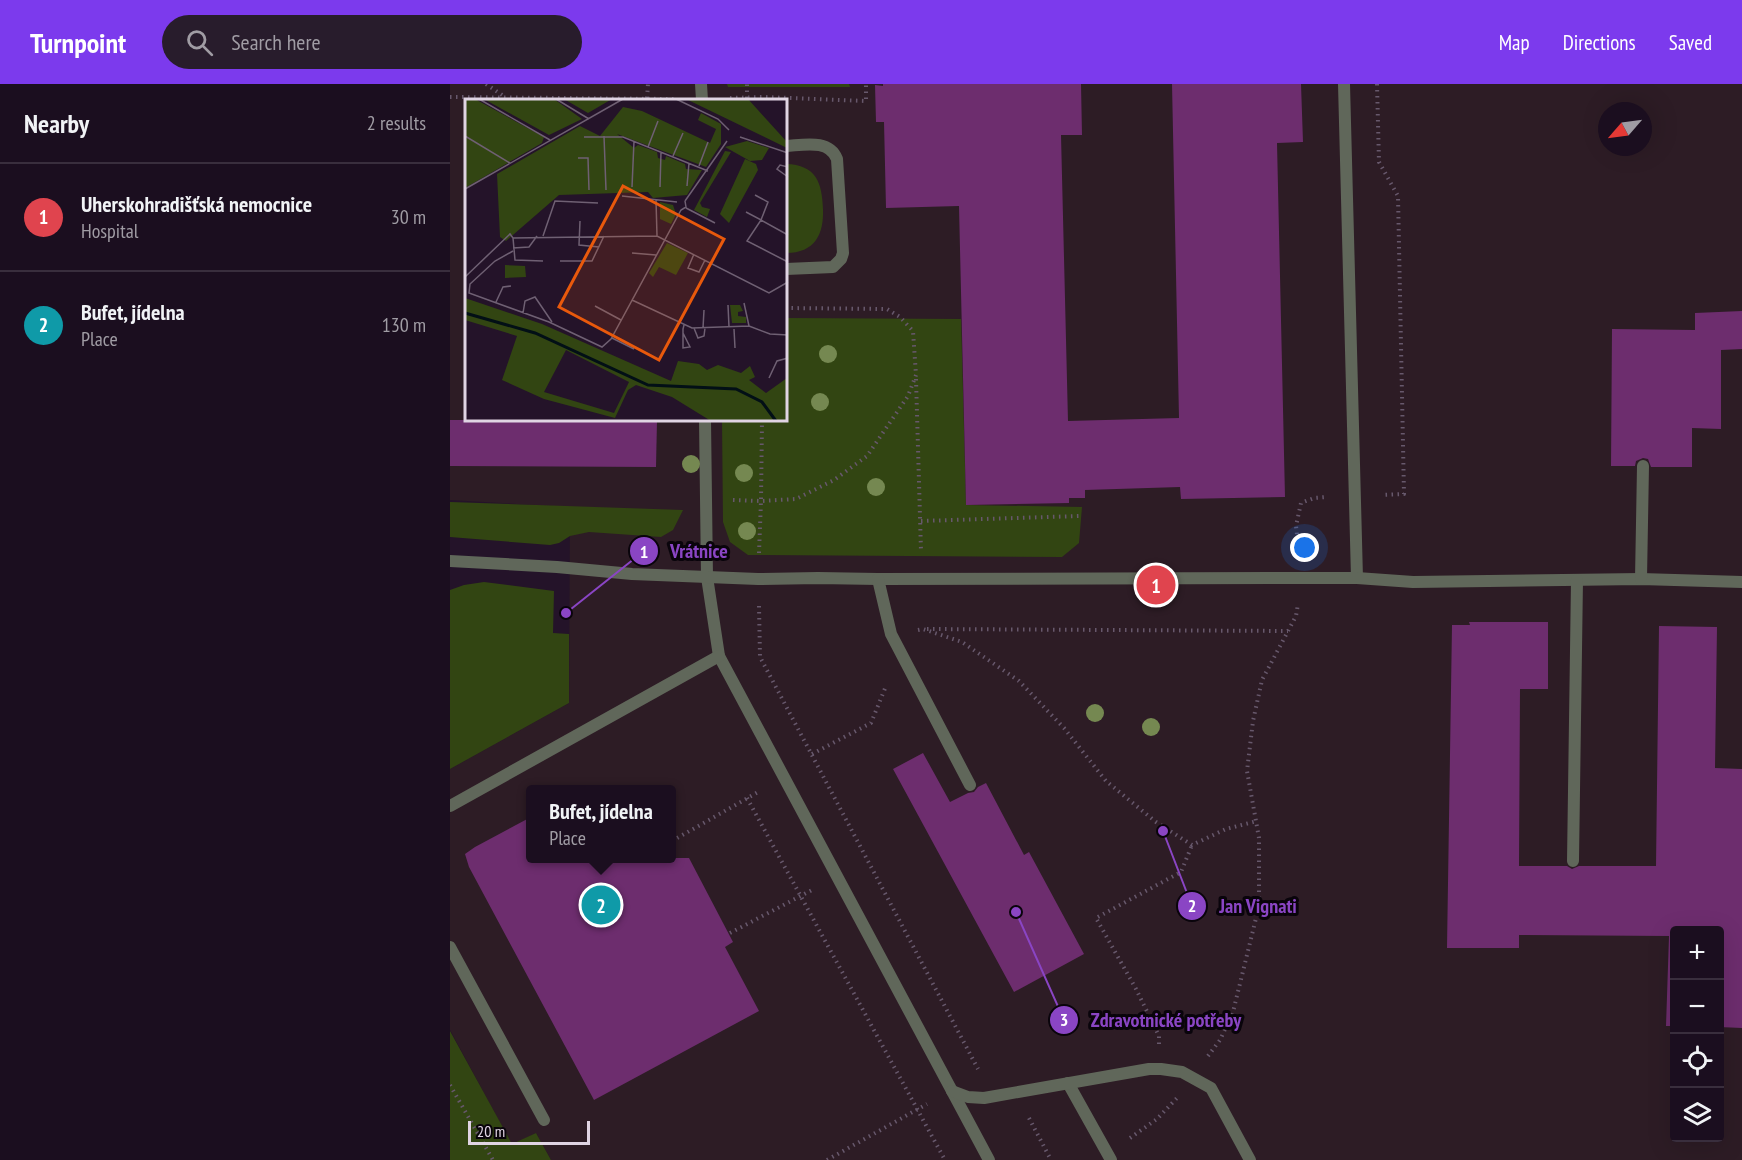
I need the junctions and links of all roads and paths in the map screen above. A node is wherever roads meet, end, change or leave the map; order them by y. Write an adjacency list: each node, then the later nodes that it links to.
1 (486, 84): 8 (path)
2 (648, 84): 9 (path)
3 (701, 84): 13 (lane)
4 (747, 84): 10 (path)
5 (866, 84): 16 (path)
6 (1344, 84): 30 (lane)
7 (450, 97): 8 (path)
8 (505, 97): 11 (path)
9 (647, 98): 11 (path); 12 (path)
10 (747, 98): 14 (path); 15 (path)
11 (554, 99)
12 (674, 99)
13 (702, 99)
14 (724, 99)
15 (763, 99)
16 (788, 99)
17 (788, 146): 18 (lane)
18 (788, 269)
19 (788, 308): 20 (path)
20 (916, 375): 25 (path); 27 (path)
21 (705, 422): 24 (lane)
22 (762, 422): 25 (path)
23 (1643, 466): 34 (lane)
24 (706, 498): 25 (path); 29 (lane)
25 (761, 501): 31 (path)
26 (1079, 516): 27 (path)
27 (921, 521): 33 (path)
28 (450, 561): 29 (lane)
29 (707, 577): 31 (lane); 41 (lane)
30 (1357, 578): 33 (lane); 35 (lane)
31 (758, 579): 32 (lane); 42 (path)
32 (878, 579): 33 (lane); 39 (lane)
33 (922, 579)
34 (1641, 579): 35 (lane); 36 (lane)
35 (1577, 580): 50 (lane)
36 (1742, 582)
37 (923, 629): 38 (path); 39 (path); 49 (path)
38 (1288, 631)
39 (891, 634): 40 (lane)
40 (900, 652): 42 (path); 44 (lane)
41 (719, 656): 43 (lane); 46 (lane)
42 (812, 754): 60 (path)
43 (784, 777): 45 (path); 51 (lane)
44 (970, 785)
45 (747, 798): 48 (path); 52 (path)
46 (450, 806)
47 (1257, 821): 49 (path)
48 (676, 839)
49 (1192, 845): 55 (path)
50 (1573, 861)
51 (838, 877): 52 (path); 59 (lane)
52 (802, 896): 53 (path); 61 (path)
53 (730, 933)
54 (450, 948): 62 (lane)
55 (1161, 1069): 56 (lane); 57 (lane)
56 (1193, 1077): 63 (path); 69 (lane)
57 (1068, 1083): 60 (lane); 63 (lane)
58 (450, 1085): 64 (path)
59 (952, 1091): 60 (lane); 61 (path); 67 (lane)
60 (993, 1096): 68 (path)
61 (918, 1110): 65 (path); 66 (path)
62 (544, 1120)
63 (1109, 1156)
64 (493, 1160)
65 (827, 1160)
66 (945, 1160)
67 (989, 1160)
68 (1051, 1160)
69 (1250, 1160)

